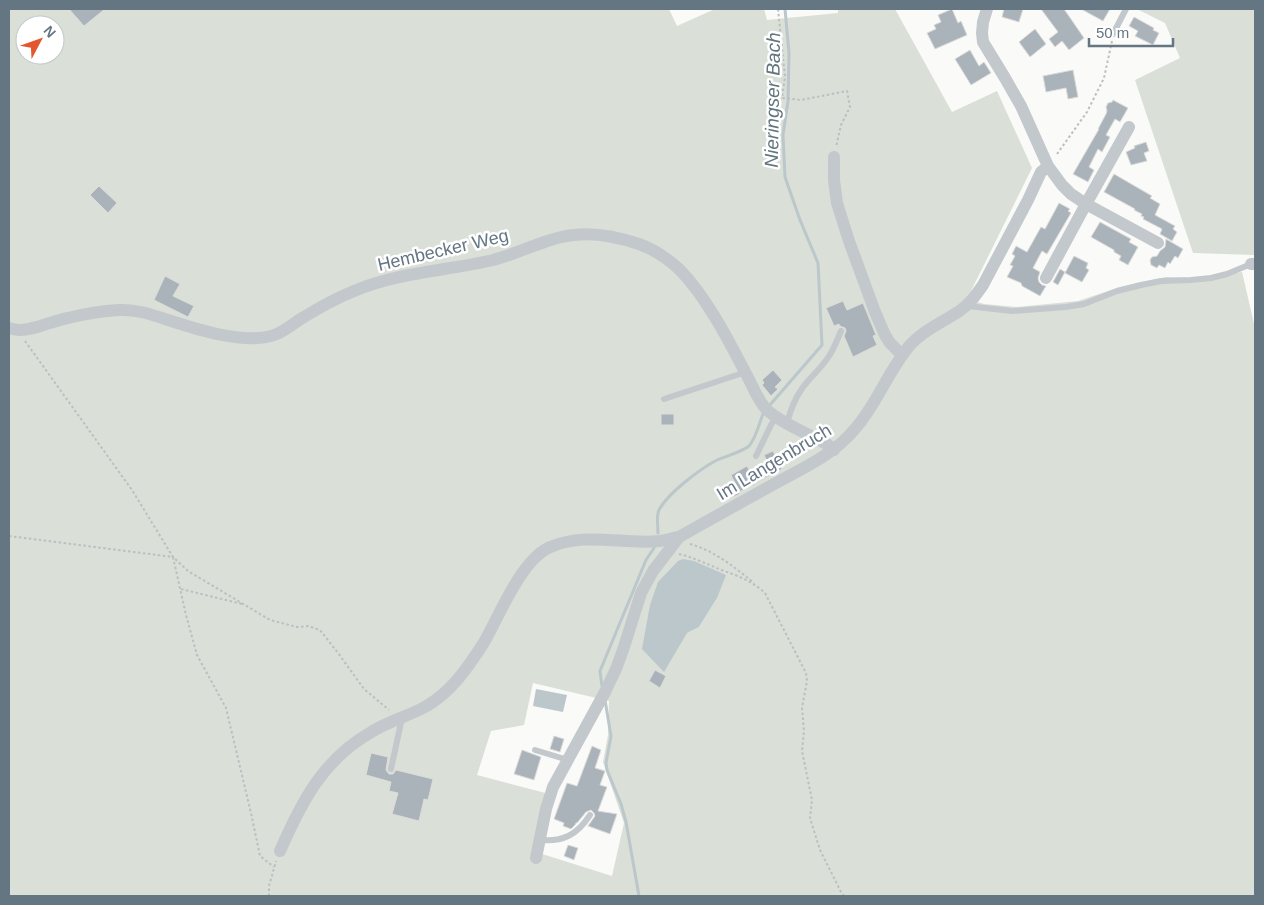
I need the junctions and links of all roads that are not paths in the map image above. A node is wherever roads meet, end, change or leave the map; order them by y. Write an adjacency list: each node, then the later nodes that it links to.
1 (987, 9): 6 (street)
2 (1126, 9): 3 (lane)
3 (1114, 34)
4 (1129, 127): 7 (street)
5 (834, 157): 14 (street)
6 (1048, 166): 7 (street); 11 (street, Im Langenbruch)
7 (1086, 204): 8 (street); 10 (street)
8 (1158, 243)
9 (1253, 264): 11 (lane)
10 (1046, 278)
11 (966, 306): 14 (street, Im Langenbruch)
12 (13, 329): 15 (street, Hembecker Weg)
13 (841, 331): 17 (lane)
14 (902, 355): 18 (street, Im Langenbruch)
15 (746, 372): 16 (lane); 17 (street, Hembecker Weg)
16 (664, 399)
17 (774, 415): 18 (street); 19 (lane)
18 (834, 450): 20 (street, Im Langenbruch)
19 (756, 456)
20 (682, 540): 21 (street, Im Langenbruch); 23 (street, Im Langenbruch)
21 (400, 718): 24 (lane); 27 (street, Im Langenbruch)
22 (535, 750): 23 (lane)
23 (568, 760): 26 (street, Im Langenbruch)
24 (391, 769)
25 (590, 815): 26 (lane)
26 (540, 840): 28 (street, Im Langenbruch)
27 (280, 851)
28 (536, 858)

